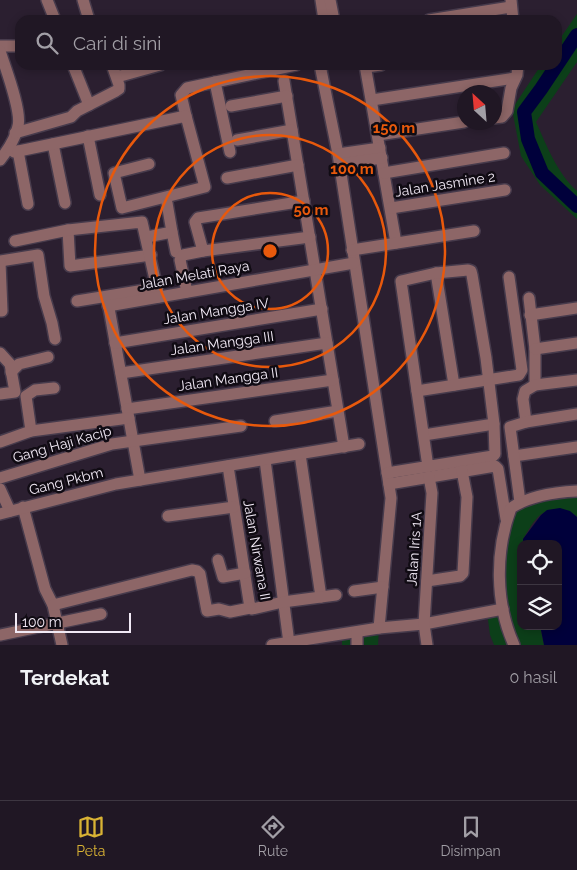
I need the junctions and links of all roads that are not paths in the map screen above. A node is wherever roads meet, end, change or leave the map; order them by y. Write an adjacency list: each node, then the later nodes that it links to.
1 (47, 0): 6 (street)
2 (82, 0): 7 (street)
3 (321, 0): 8 (street)
4 (330, 0): 9 (street)
5 (511, 3): 10 (street)
6 (53, 15)
7 (87, 15)
8 (323, 15)
9 (333, 15)
10 (453, 15)
11 (0, 46): 12 (street)
12 (15, 46)
13 (0, 51): 33 (street)
14 (75, 70): 27 (street)
15 (114, 70): 21 (street)
16 (142, 70): 21 (street)
17 (272, 70): 24 (street)
18 (321, 70): 42 (street)
19 (366, 70): 26 (street)
20 (518, 70): 22 (street)
21 (117, 77): 27 (street)
22 (515, 78): 26 (street); 29 (street)
23 (284, 81): 25 (street)
24 (215, 82): 30 (street); 39 (street)
25 (287, 96): 28 (street); 32 (street)
26 (372, 100): 34 (street)
27 (89, 105): 33 (street)
28 (231, 106)
29 (502, 114)
30 (186, 116): 35 (street); 44 (street)
31 (457, 123): 34 (street)
32 (292, 130): 36 (street); 45 (street)
33 (15, 133): 38 (street)
34 (378, 135): 40 (street)
35 (88, 136): 37 (street); 49 (street)
36 (236, 140)
37 (53, 144): 38 (street); 51 (street)
38 (13, 150): 43 (street); 53 (street)
39 (230, 152)
40 (381, 153): 42 (street); 46 (street)
41 (504, 153): 46 (street)
42 (339, 159): 63 (street)
43 (0, 160)
44 (149, 164)
45 (298, 165): 47 (street); 50 (street)
46 (384, 172): 54 (street)
47 (227, 178)
48 (505, 190): 54 (street, Jalan Jasmine 2)
49 (100, 196)
50 (304, 201): 59 (street); 62 (street)
51 (65, 203)
52 (167, 203): 57 (street)
53 (28, 204)
54 (391, 208): 61 (street)
55 (68, 230): 58 (street); 60 (street); 65 (street)
56 (474, 231): 61 (street)
57 (172, 232): 58 (street); 64 (street)
58 (147, 237): 65 (street)
59 (310, 237): 62 (street); 68 (street)
60 (15, 241)
61 (396, 243): 63 (street)
62 (203, 250): 72 (street)
63 (352, 250): 67 (street)
64 (176, 252)
65 (151, 255): 71 (street)
66 (0, 261): 78 (street); 80 (street)
67 (354, 263): 68 (street, Jalan Melati Raya); 118 (street)
68 (315, 269): 72 (street, Jalan Melati Raya); 77 (street)
69 (436, 273): 90 (street); 92 (street); 95 (street, Jalan Iris 1A)
70 (509, 278): 90 (street)
71 (158, 292): 72 (street, Jalan Melati Raya); 75 (street, Jalan Melati Raya)
72 (187, 292)
73 (529, 298): 79 (street)
74 (77, 301): 75 (street, Jalan Melati Raya)
75 (107, 301): 81 (street)
76 (577, 308): 79 (street)
77 (322, 309): 81 (street, Jalan Mangga IV); 82 (street)
78 (0, 311)
79 (530, 315): 84 (street)
80 (55, 339)
81 (115, 343): 88 (street)
82 (327, 343): 88 (street, Jalan Mangga III); 89 (street)
83 (577, 343): 84 (street)
84 (535, 349): 93 (street)
85 (1, 356): 87 (street)
86 (48, 357): 87 (street)
87 (11, 372): 96 (street)
88 (121, 373): 98 (street)
89 (333, 380): 97 (street); 98 (street, Jalan Mangga II)
90 (488, 380): 92 (street); 102 (street)
91 (577, 380): 93 (street)
92 (454, 385): 95 (street)
93 (535, 386): 101 (street)
94 (54, 388): 104 (street)
95 (417, 391): 105 (street, Jalan Iris 1A)
96 (0, 394)
97 (338, 411): 100 (street); 109 (street)
98 (128, 413): 104 (street, Jalan Mangga II); 106 (street)
99 (577, 414): 101 (street)
100 (274, 421)
101 (526, 422): 112 (street)
102 (494, 424): 105 (street); 115 (street)
103 (241, 426): 106 (street, Gang Haji Kacip)
104 (31, 431): 107 (street, Jalan Mangga II)
105 (424, 435): 115 (street, Jalan Iris 1A)
106 (133, 441): 117 (street, Gang Haji Kacip); 119 (street)
107 (0, 442)
108 (359, 444): 109 (street, Gang Pkbm)
109 (344, 447): 111 (street, Gang Pkbm)
110 (577, 447): 112 (street)
111 (300, 454): 113 (street, Gang Pkbm); 136 (street)
112 (514, 456): 122 (street)
113 (265, 460): 114 (street, Gang Pkbm); 137 (street)
114 (228, 466): 119 (street, Gang Pkbm); 124 (street, Jalan Nirwana II)
115 (429, 472): 116 (street); 118 (street); 131 (street, Jalan Iris 1A)
116 (462, 472): 127 (street); 131 (street)
117 (0, 478)
118 (388, 478): 133 (street)
119 (140, 480): 123 (street, Gang Pkbm)
120 (0, 489): 125 (street)
121 (577, 491): 122 (street)
122 (520, 502): 127 (street)
123 (23, 507): 125 (street, Gang Pkbm); 138 (street)
124 (234, 508): 126 (street); 129 (street, Jalan Nirwana II)
125 (5, 512)
126 (168, 516)
127 (506, 520): 140 (street)
128 (218, 560): 130 (street)
129 (245, 573): 130 (street); 139 (street, Jalan Nirwana II)
130 (223, 577): 132 (street)
131 (427, 581): 143 (street, Jalan Iris 1A)
132 (202, 583): 138 (street); 139 (street)
133 (383, 587): 134 (street); 144 (street)
134 (354, 591)
135 (336, 595): 136 (street, Jalan Nirwana II)
136 (321, 597): 137 (street, Jalan Nirwana II)
137 (285, 598): 139 (street, Jalan Nirwana II); 148 (street)
138 (54, 605): 142 (street)
139 (250, 608)
140 (503, 609): 143 (street); 153 (street)
141 (102, 614): 142 (street)
142 (57, 622): 146 (street); 149 (street)
143 (424, 624): 144 (street); 152 (street, Jalan Iris 1A)
144 (379, 628): 145 (street)
145 (357, 632): 147 (street); 151 (street)
146 (0, 635)
147 (342, 640): 148 (street)
148 (292, 643): 150 (street)
149 (62, 645)
150 (272, 645)
151 (357, 645)
152 (428, 645)
153 (514, 645)

